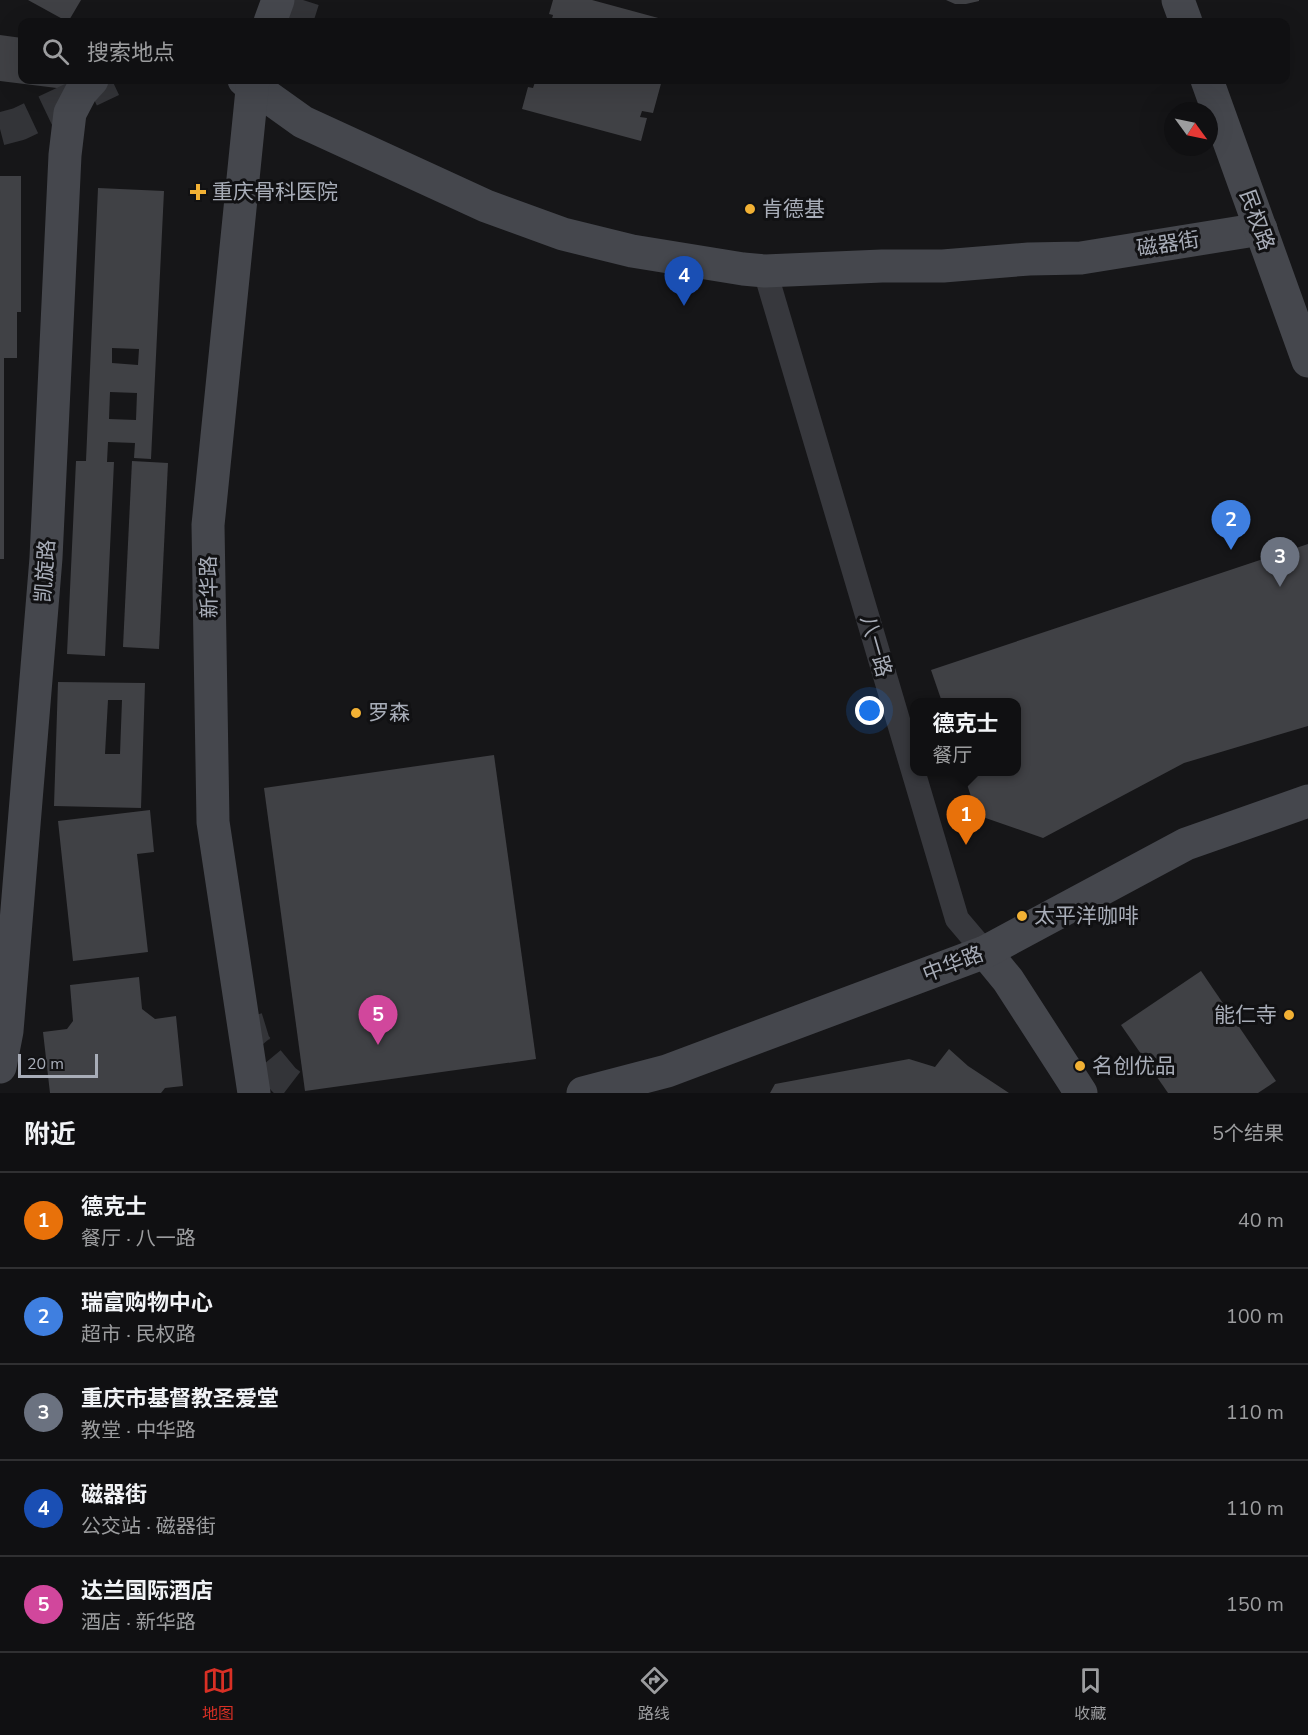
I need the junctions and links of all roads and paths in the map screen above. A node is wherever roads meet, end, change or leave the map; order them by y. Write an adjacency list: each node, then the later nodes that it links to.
1 (278, 0): 3 (street)
2 (1178, 0): 4 (street)
3 (271, 18)
4 (1185, 18)
5 (89, 84): 16 (street, 凯旋路)
6 (249, 84): 18 (street, 新华路)
7 (253, 84): 10 (street, 磁器街)
8 (1208, 84): 9 (street, 民权路)
9 (1261, 229): 10 (street, 磁器街); 11 (street, 民权路)
10 (765, 272): 12 (street, 八一路)
11 (1308, 361)
12 (910, 761)
13 (915, 776): 15 (street, 八一路)
14 (1308, 801): 15 (street, 中华路)
15 (985, 952): 17 (street, 中华路); 20 (street, 八一路)
16 (0, 1067)
17 (673, 1082): 19 (street, 中华路)
18 (254, 1093)
19 (583, 1093)
20 (1081, 1093)

